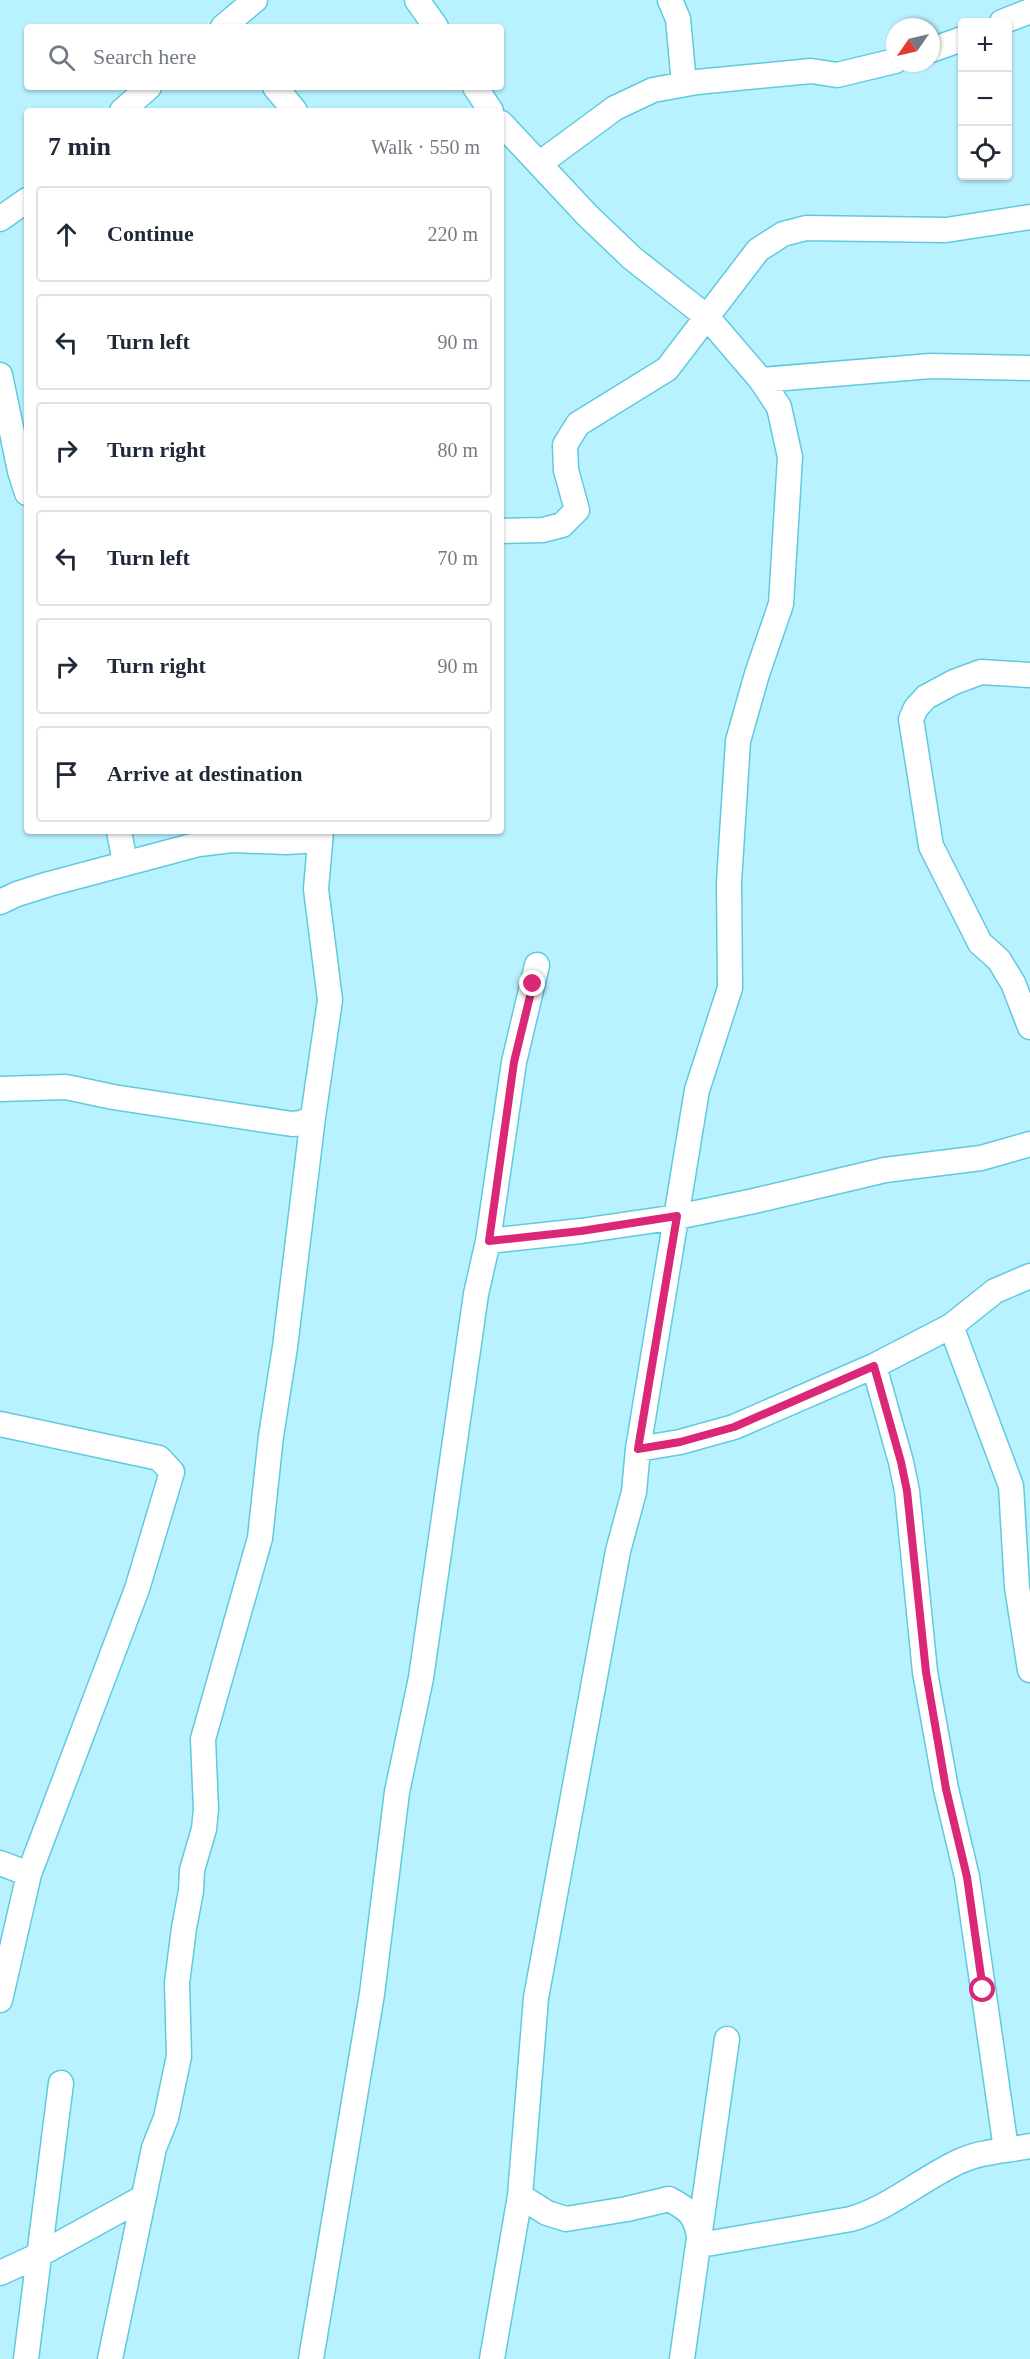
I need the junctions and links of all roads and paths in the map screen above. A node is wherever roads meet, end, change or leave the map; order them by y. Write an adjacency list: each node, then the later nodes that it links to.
1 (255, 0): 6 (street)
2 (670, 0): 11 (street)
3 (424, 2): 7 (street)
4 (1030, 11): 5 (street)
5 (1012, 18)
6 (227, 24)
7 (435, 24)
8 (958, 41): 9 (street)
9 (940, 47)
10 (886, 63): 11 (street)
11 (684, 84): 19 (street)
12 (146, 90): 15 (street)
13 (278, 90): 16 (street)
14 (477, 90): 17 (street)
15 (125, 108)
16 (292, 108)
17 (489, 108)
18 (504, 126): 19 (street)
19 (539, 164): 23 (street)
20 (24, 202): 22 (street)
21 (1030, 217): 23 (street)
22 (0, 219)
23 (707, 317): 26 (street); 28 (street)
24 (1030, 368): 26 (street)
25 (0, 375): 27 (street)
26 (761, 380): 39 (street)
27 (24, 484)
28 (504, 531)
29 (1030, 675): 35 (street)
30 (120, 834): 32 (street)
31 (321, 836): 32 (street); 37 (street)
32 (125, 863): 33 (street)
33 (0, 902)
34 (537, 965): 40 (street)
35 (1030, 1027)
36 (0, 1089): 37 (street)
37 (313, 1118): 54 (street)
38 (1030, 1144): 39 (street)
39 (677, 1216): 40 (street); 45 (street)
40 (489, 1241): 60 (street)
41 (1030, 1276): 42 (street)
42 (951, 1326): 43 (street); 46 (street)
43 (874, 1366): 45 (street); 52 (street)
44 (0, 1424): 48 (street)
45 (638, 1449): 53 (street)
46 (1030, 1670)
47 (0, 1863): 48 (street)
48 (29, 1874): 49 (street)
49 (0, 2001)
50 (728, 2039): 55 (street)
51 (61, 2083): 56 (street)
52 (1018, 2147): 55 (street)
53 (520, 2196): 55 (street); 61 (street)
54 (144, 2198): 56 (street); 59 (street)
55 (700, 2246): 62 (street)
56 (38, 2256): 57 (street); 58 (street)
57 (0, 2273)
58 (26, 2359)
59 (110, 2359)
60 (311, 2359)
61 (492, 2359)
62 (682, 2359)

